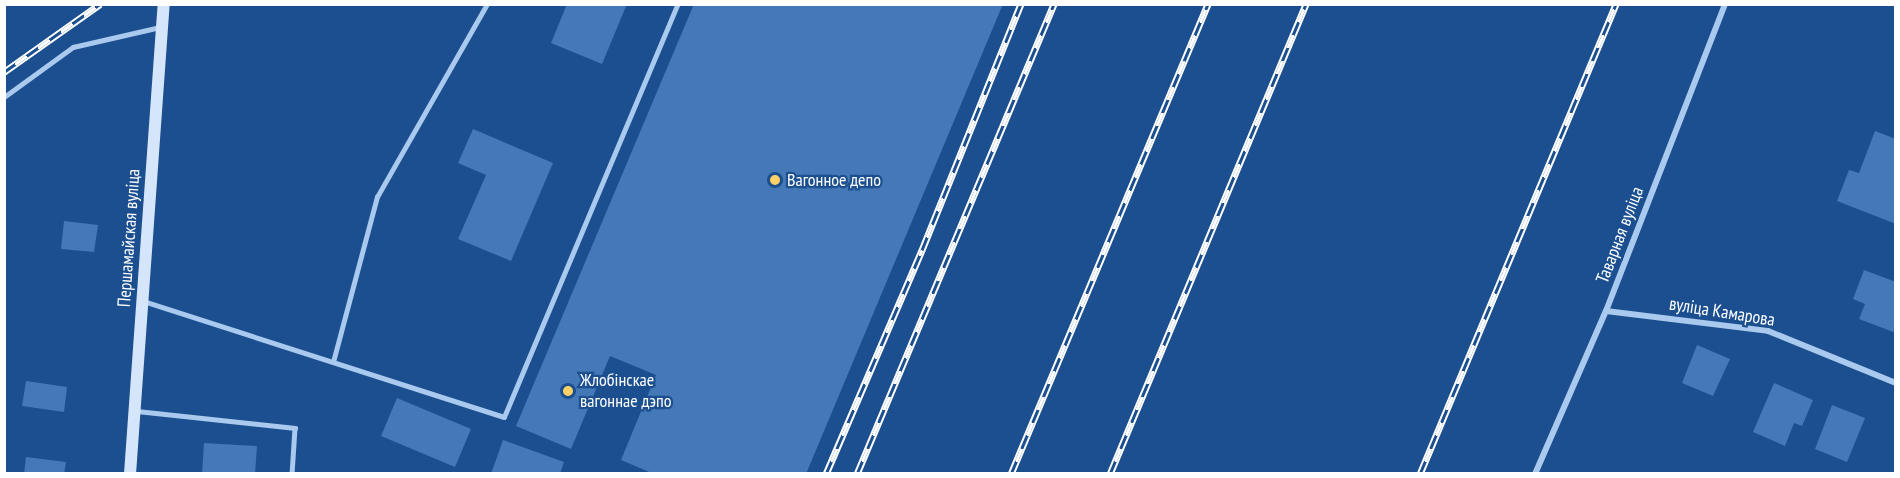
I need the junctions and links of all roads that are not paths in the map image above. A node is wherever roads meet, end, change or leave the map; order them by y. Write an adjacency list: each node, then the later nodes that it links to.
1 (164, 4): 5 (street, Першамайская вуліца)
2 (487, 4): 9 (lane)
3 (678, 4): 9 (lane)
4 (1725, 4): 8 (street, Таварная вуліца)
5 (162, 26): 6 (lane); 7 (street, Першамайская вуліца)
6 (4, 97)
7 (143, 301): 9 (lane); 11 (street, Першамайская вуліца)
8 (1606, 311): 10 (street, вуліца Камарова); 14 (street, Таварная вуліца)
9 (333, 362)
10 (1896, 383)
11 (136, 411): 12 (street, Першамайская вуліца); 13 (lane)
12 (130, 474)
13 (292, 474)
14 (1535, 474)

